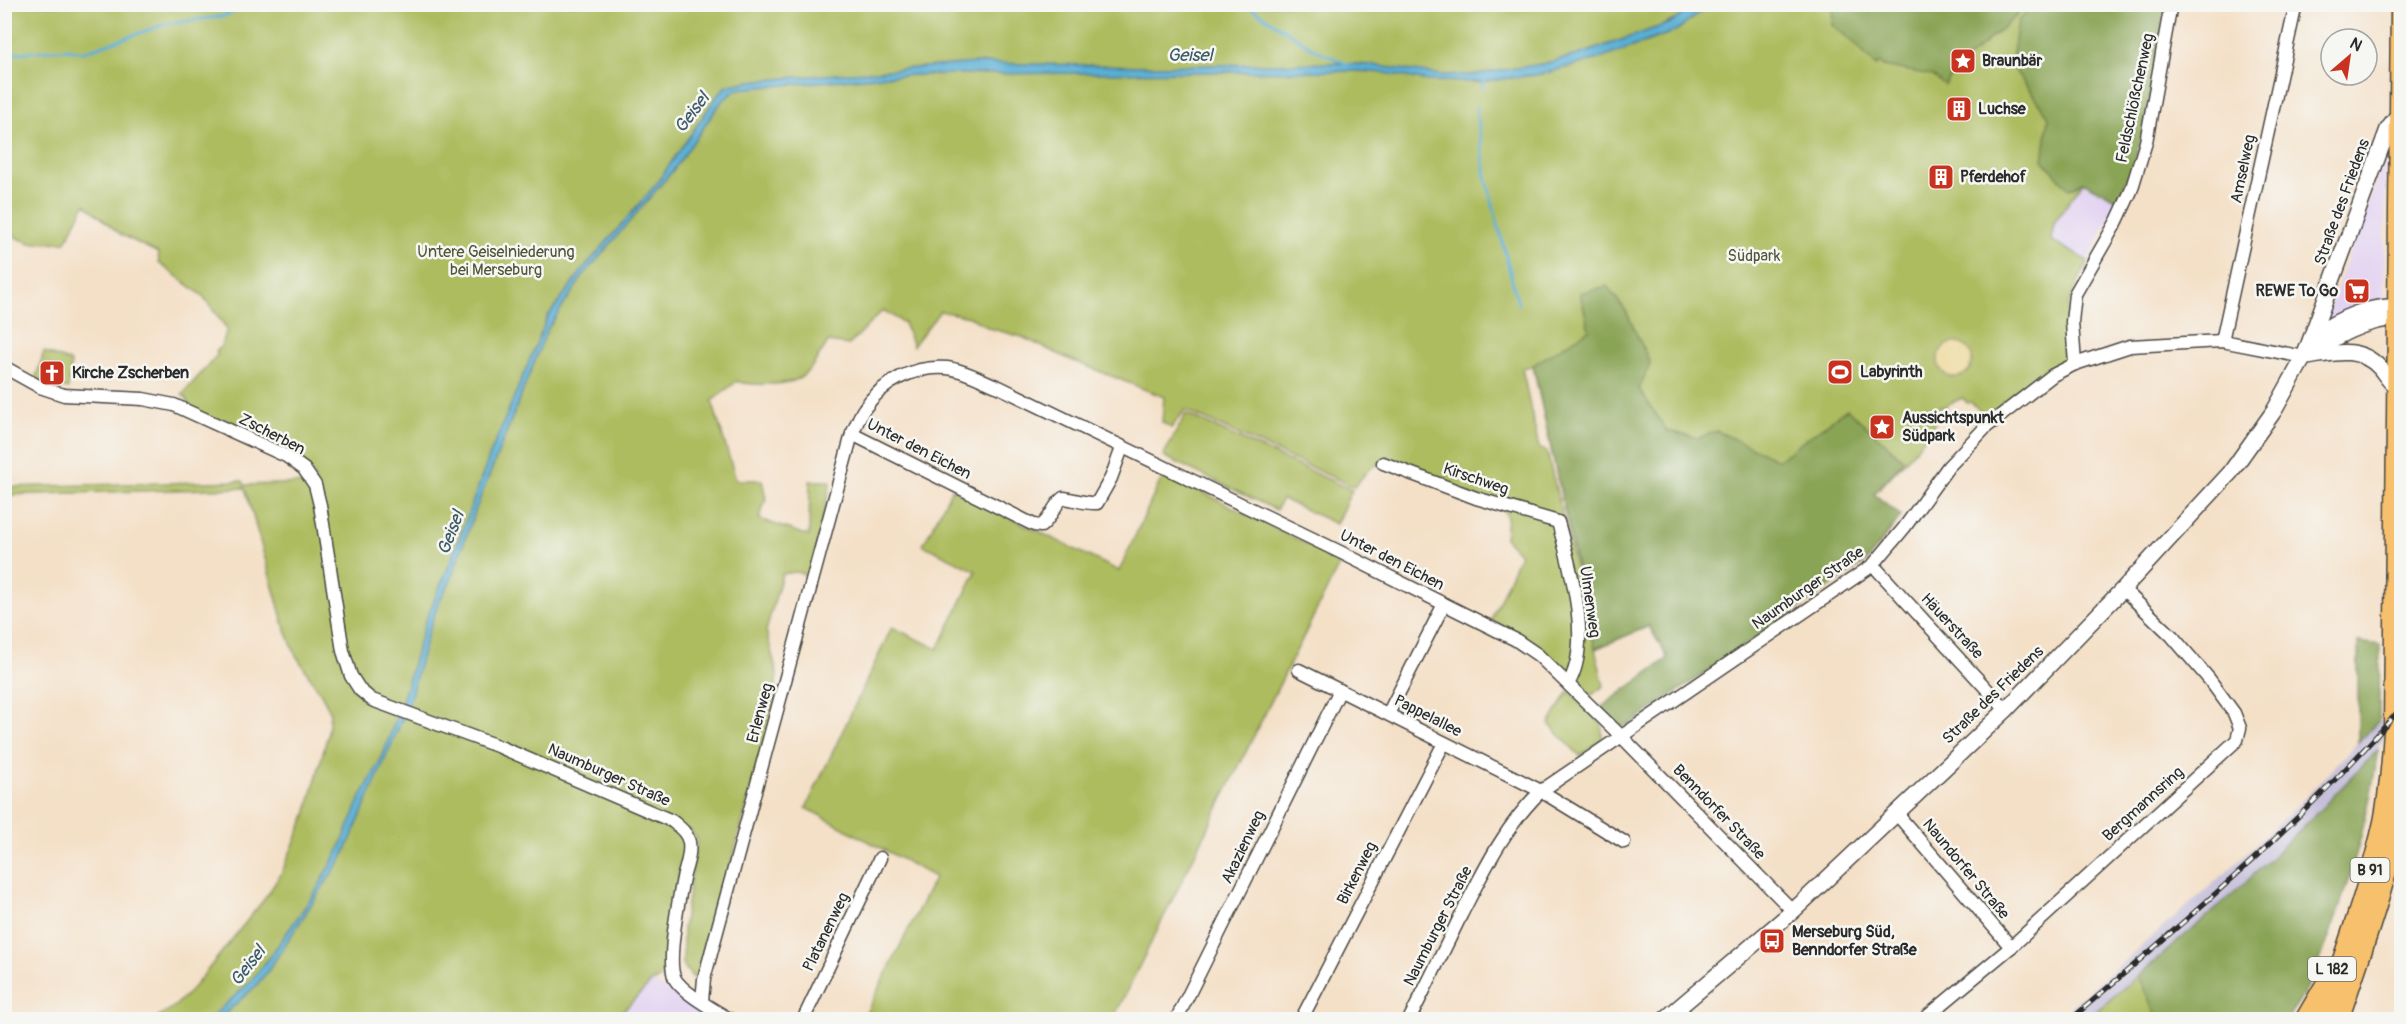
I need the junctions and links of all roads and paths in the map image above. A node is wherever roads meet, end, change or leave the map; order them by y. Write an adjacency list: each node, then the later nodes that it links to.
1 (2171, 4): 9 (street, Feldschlößchenweg)
2 (2296, 4): 7 (street, Amselweg)
3 (2400, 4): 4 (main road, B 91)
4 (2398, 116): 5 (main road, B 91); 6 (street, Straße des Friedens)
5 (2399, 312): 6 (street); 8 (street, Straße des Friedens); 11 (main road, B 91)
6 (2313, 337): 8 (street, Straße des Friedens)
7 (2222, 341): 8 (street, Naumburger Straße); 9 (street, Naumburger Straße)
8 (2304, 357): 11 (street); 17 (street, Straße des Friedens)
9 (2075, 364): 16 (street, Naumburger Straße)
10 (4, 367): 24 (street, Zscherben)
11 (2395, 386): 33 (main road, B 91)
12 (852, 434): 13 (street, Unter den Eichen); 13 (street, Unter den Eichen); 35 (street, Erlenweg)
13 (1122, 448): 18 (street, Unter den Eichen)
14 (1383, 463): 15 (street, Kirschweg)
15 (1558, 522): 20 (street, Ulmenweg)
16 (1873, 565): 22 (street, Häuerstraße); 25 (street, Naumburger Straße)
17 (2123, 589): 22 (street, Straße des Friedens); 34 (street, Bergmannsring)
18 (1444, 604): 20 (street, Unter den Eichen); 23 (street)
19 (1299, 670): 21 (street, Pappelallee)
20 (1568, 684): 25 (street, Unter den Eichen)
21 (1340, 690): 23 (street, Pappelallee); 39 (street, Akazienweg)
22 (2006, 710): 29 (street, Straße des Friedens)
23 (1389, 714): 26 (street, Pappelallee)
24 (413, 715): 35 (street, Naumburger Straße)
25 (1622, 737): 27 (street, Naumburger Straße); 32 (street, Benndorfer Straße)
26 (1444, 743): 27 (street, Pappelallee); 40 (street, Birkenweg)
27 (1541, 791): 30 (street); 41 (street, Naumburger Straße)
28 (2402, 806): 46 (main road, B 91)
29 (1896, 813): 32 (street, Straße des Friedens); 34 (street, Naundorfer Straße)
30 (1624, 842)
31 (880, 858): 38 (street, Platanenweg)
32 (1793, 911): 36 (street, Straße des Friedens)
33 (2356, 916): 44 (main road, L 182); 45 (main road, B 91)
34 (2011, 947): 43 (street, Bergmannsring)
35 (702, 1001): 37 (street, Naumburger Straße)
36 (1684, 1014): 42 (street, Straße des Friedens)
37 (731, 1020)
38 (803, 1020)
39 (1176, 1020)
40 (1301, 1020)
41 (1409, 1020)
42 (1664, 1020)
43 (1923, 1020)
44 (2304, 1020)
45 (2322, 1020)
46 (2341, 1020)

